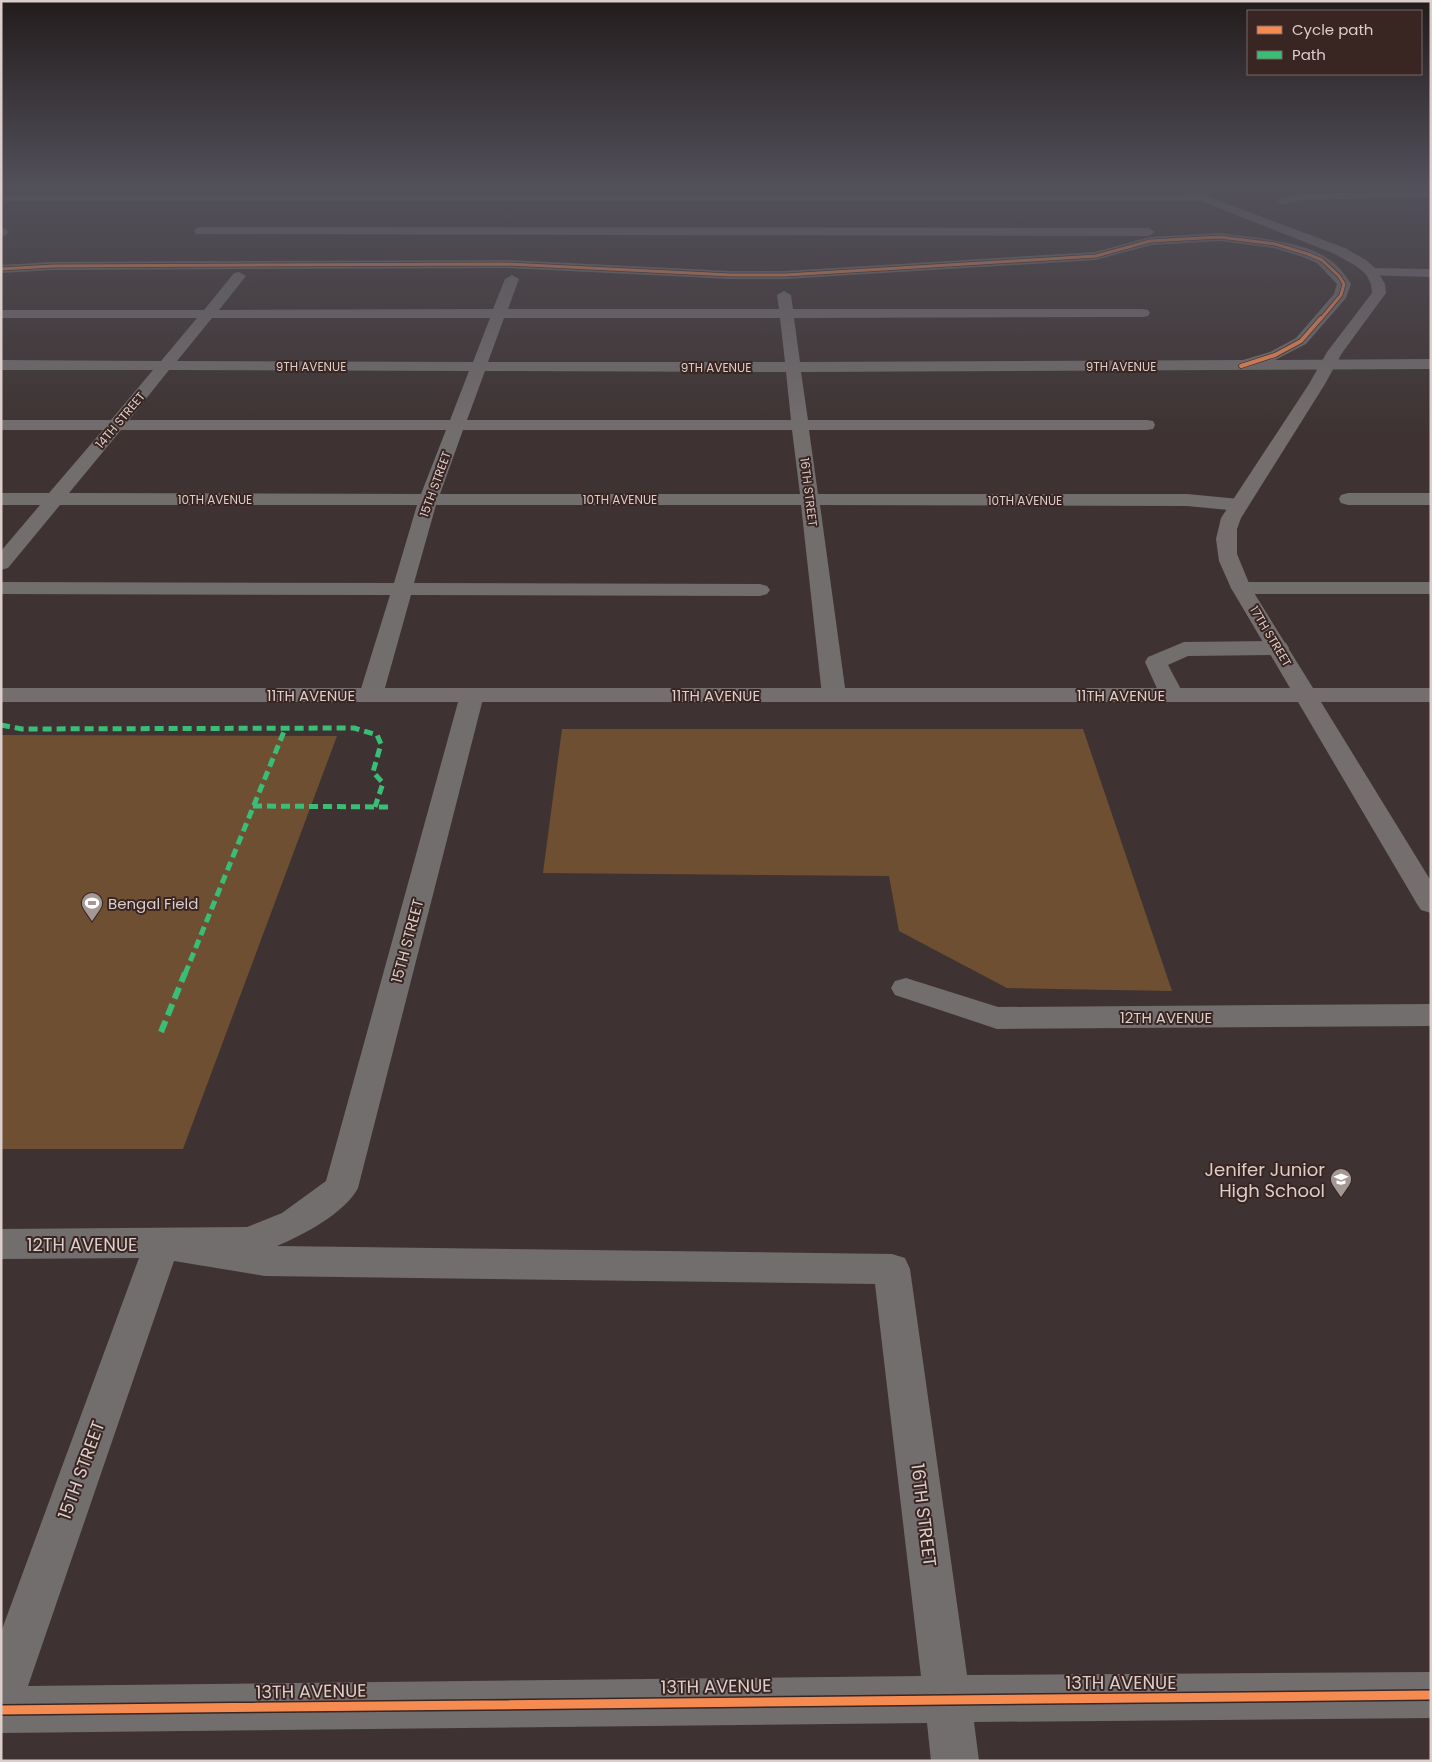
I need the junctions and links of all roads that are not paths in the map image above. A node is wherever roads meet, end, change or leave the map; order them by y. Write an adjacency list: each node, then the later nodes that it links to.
1 (515, 269): 9 (street, 15TH STREET)
2 (899, 269): 11 (street)
3 (1013, 269): 11 (street)
4 (1331, 269): 25 (street)
5 (1367, 269): 8 (main road)
6 (244, 270): 7 (street); 9 (street); 12 (street); 17 (street, 14TH STREET)
7 (1, 271)
8 (1370, 272): 10 (street); 23 (main road, 17TH STREET)
9 (513, 274): 11 (street); 13 (street); 18 (street, 15TH STREET)
10 (1431, 274)
11 (784, 277): 14 (street); 19 (street, 16TH STREET)
12 (475, 278)
13 (494, 278)
14 (551, 280)
15 (1143, 313): 19 (street)
16 (1, 314): 17 (street)
17 (207, 314): 18 (street); 22 (street, 14TH STREET)
18 (499, 314): 19 (street); 24 (street, 15TH STREET)
19 (787, 314): 26 (street, 16TH STREET)
20 (1431, 364): 23 (street, 9TH AVENUE)
21 (1, 365): 22 (street, 9TH AVENUE)
22 (166, 365): 24 (street, 9TH AVENUE); 30 (street, 14TH STREET)
23 (1329, 365): 25 (street, 9TH AVENUE); 38 (main road, 17TH STREET)
24 (479, 366): 26 (street, 9TH AVENUE); 28 (street, 15TH STREET)
25 (1241, 366): 26 (street, 9TH AVENUE)
26 (794, 367): 29 (street, 16TH STREET)
27 (1, 425): 30 (street)
28 (456, 425): 29 (street); 30 (street); 37 (street, 15TH STREET)
29 (801, 425): 31 (street); 34 (street, 16TH STREET)
30 (115, 426): 33 (street, 14TH STREET)
31 (1147, 426)
32 (1, 499): 33 (street, 10TH AVENUE)
33 (53, 499): 37 (street, 10TH AVENUE); 39 (street, 14TH STREET)
34 (810, 499): 37 (street, 10TH AVENUE); 38 (street, 10TH AVENUE); 49 (street, 16TH STREET)
35 (1348, 499): 36 (street)
36 (1431, 499)
37 (428, 500): 41 (street, 15TH STREET)
38 (1238, 505): 42 (main road, 17TH STREET)
39 (1, 564)
40 (1, 588): 41 (street)
41 (402, 588): 44 (street); 47 (street, 15TH STREET)
42 (1241, 588): 43 (street); 45 (main road, 17TH STREET)
43 (1431, 588)
44 (760, 590)
45 (1278, 648): 50 (street); 51 (main road, 17TH STREET)
46 (1, 695): 47 (main road, 11TH AVENUE)
47 (371, 695): 48 (main road, 11TH AVENUE)
48 (472, 695): 49 (main road, 11TH AVENUE); 57 (street, 15TH STREET)
49 (834, 695): 50 (main road, 11TH AVENUE)
50 (1172, 695): 51 (main road, 11TH AVENUE)
51 (1305, 695): 52 (main road, 11TH AVENUE); 53 (main road, 17TH STREET)
52 (1431, 695)
53 (1431, 904)
54 (906, 988): 55 (street, 12TH AVENUE)
55 (1431, 1016)
56 (1, 1244): 57 (street, 12TH AVENUE)
57 (162, 1244): 59 (street, 15TH STREET); 60 (street, 16TH STREET)
58 (1431, 1695): 60 (street, 13TH AVENUE)
59 (1, 1696)
60 (947, 1699): 61 (street, 13TH AVENUE); 62 (street, 16TH STREET)
61 (1, 1710)
62 (954, 1761)

